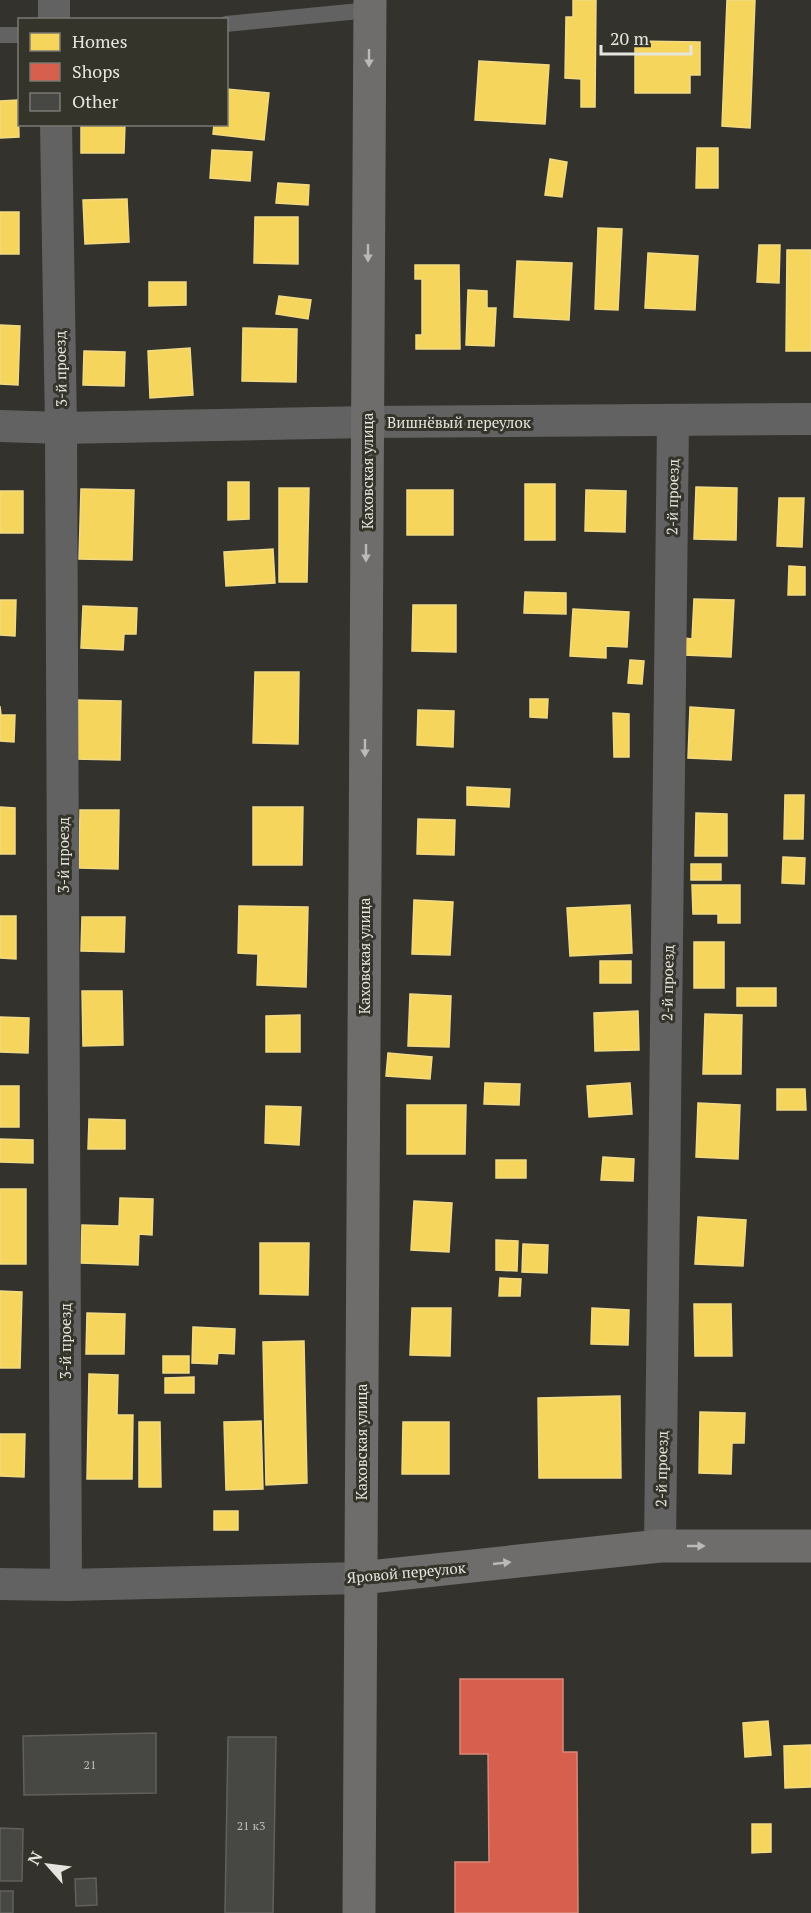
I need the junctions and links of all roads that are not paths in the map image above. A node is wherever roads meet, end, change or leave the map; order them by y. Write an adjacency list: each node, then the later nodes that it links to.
1 (54, 0): 3 (street)
2 (370, 5): 4 (lane); 10 (main road, Каховская улица, one-way to 10)
3 (54, 18)
4 (228, 24)
5 (0, 35): 6 (lane)
6 (18, 35)
7 (56, 126): 12 (street, 3-й проезд)
8 (811, 418): 9 (street, Вишнёвый переулок)
9 (673, 421): 10 (street, Вишнёвый переулок); 13 (street, 2-й проезд)
10 (367, 423): 12 (street, Вишнёвый переулок); 15 (main road, Каховская улица, one-way to 15)
11 (0, 426): 12 (street, Вишнёвый переулок)
12 (61, 428): 17 (street, 3-й проезд)
13 (660, 1546): 14 (main road, Яровой переулок, one-way to 14); 15 (main road, Яровой переулок, one-way to 13)
14 (811, 1546)
15 (360, 1578): 17 (street, Яровой переулок); 18 (main road, Каховская улица)
16 (0, 1584): 17 (street, Яровой переулок)
17 (66, 1585)
18 (359, 1913)

